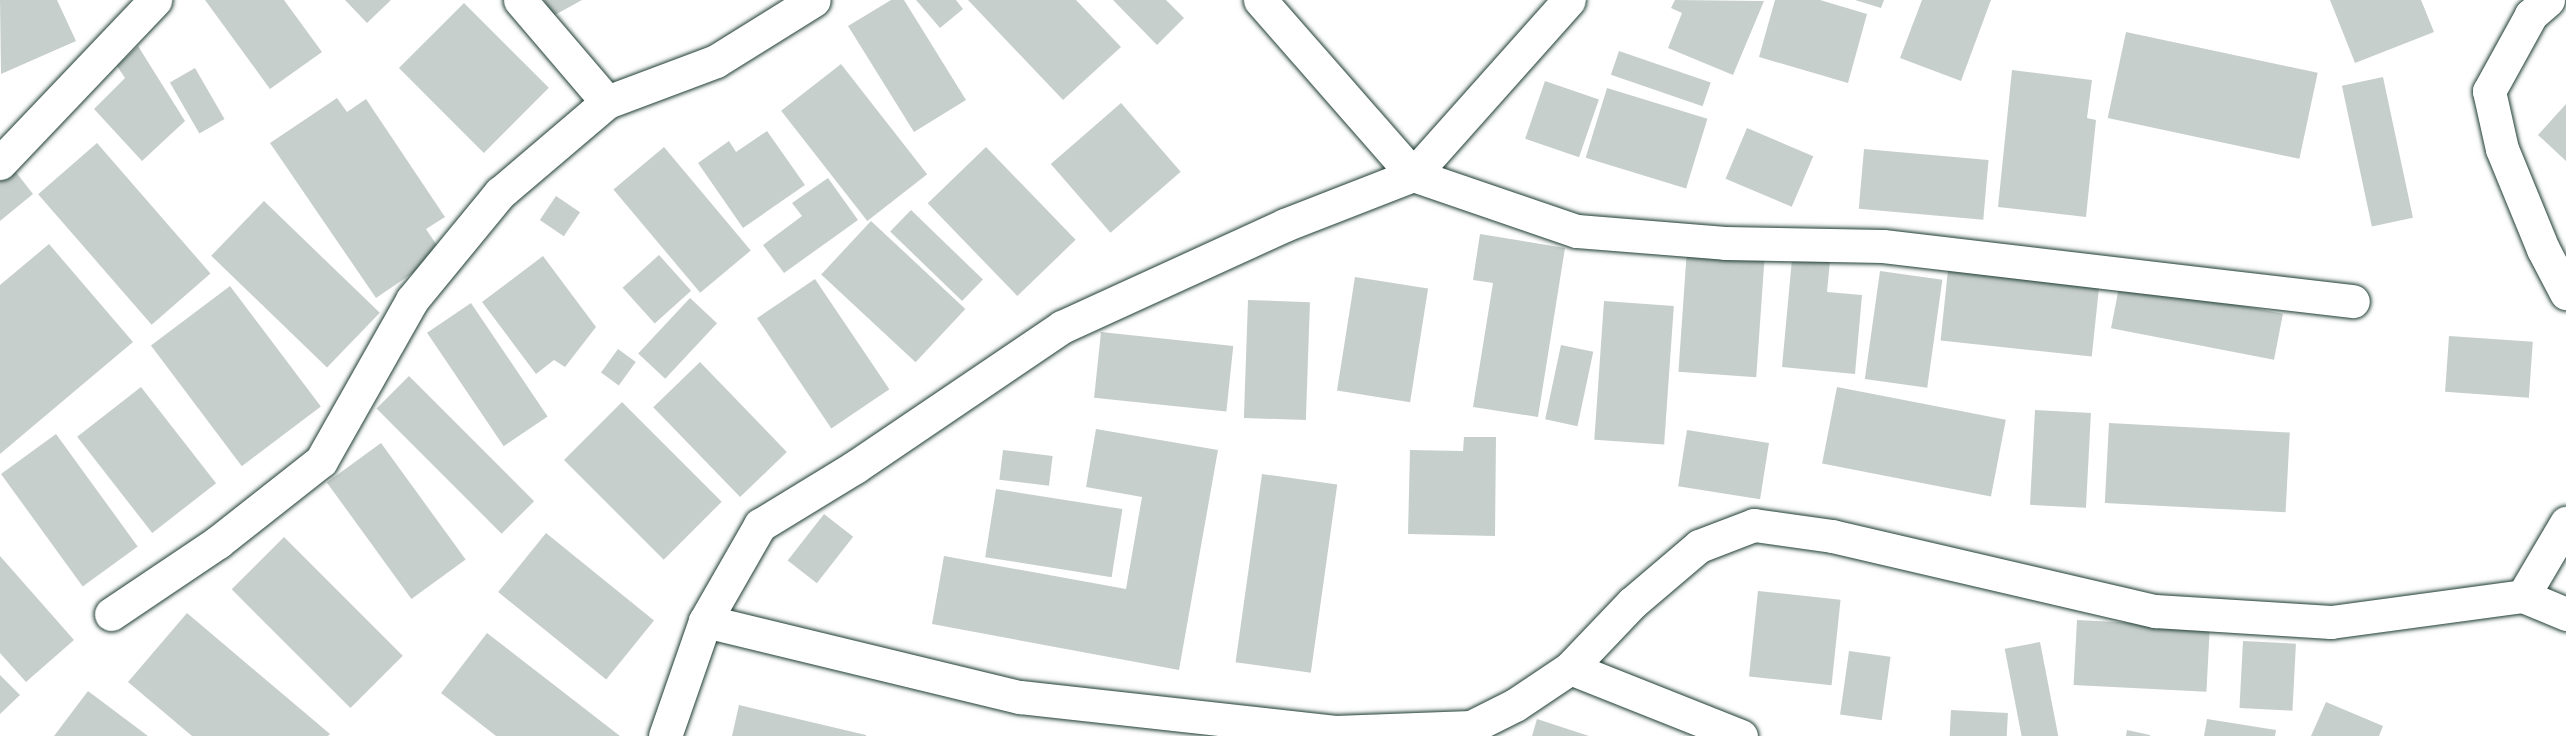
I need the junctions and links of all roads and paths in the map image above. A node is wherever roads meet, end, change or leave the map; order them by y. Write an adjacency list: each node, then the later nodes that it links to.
1 (155, 0): 8 (street)
2 (520, 0): 7 (street)
3 (814, 0): 7 (street)
4 (1260, 0): 9 (street)
5 (1569, 0): 9 (street)
6 (2534, 5): 10 (street)
7 (607, 102): 14 (street)
8 (0, 163)
9 (1413, 175): 11 (street); 16 (street)
10 (2566, 292)
11 (2353, 301)
12 (2566, 523): 13 (street)
13 (2523, 596): 15 (street); 17 (street)
14 (111, 614)
15 (2566, 614)
16 (705, 621): 17 (street); 18 (street)
17 (1570, 668): 19 (street)
18 (665, 736)
19 (1741, 736)

